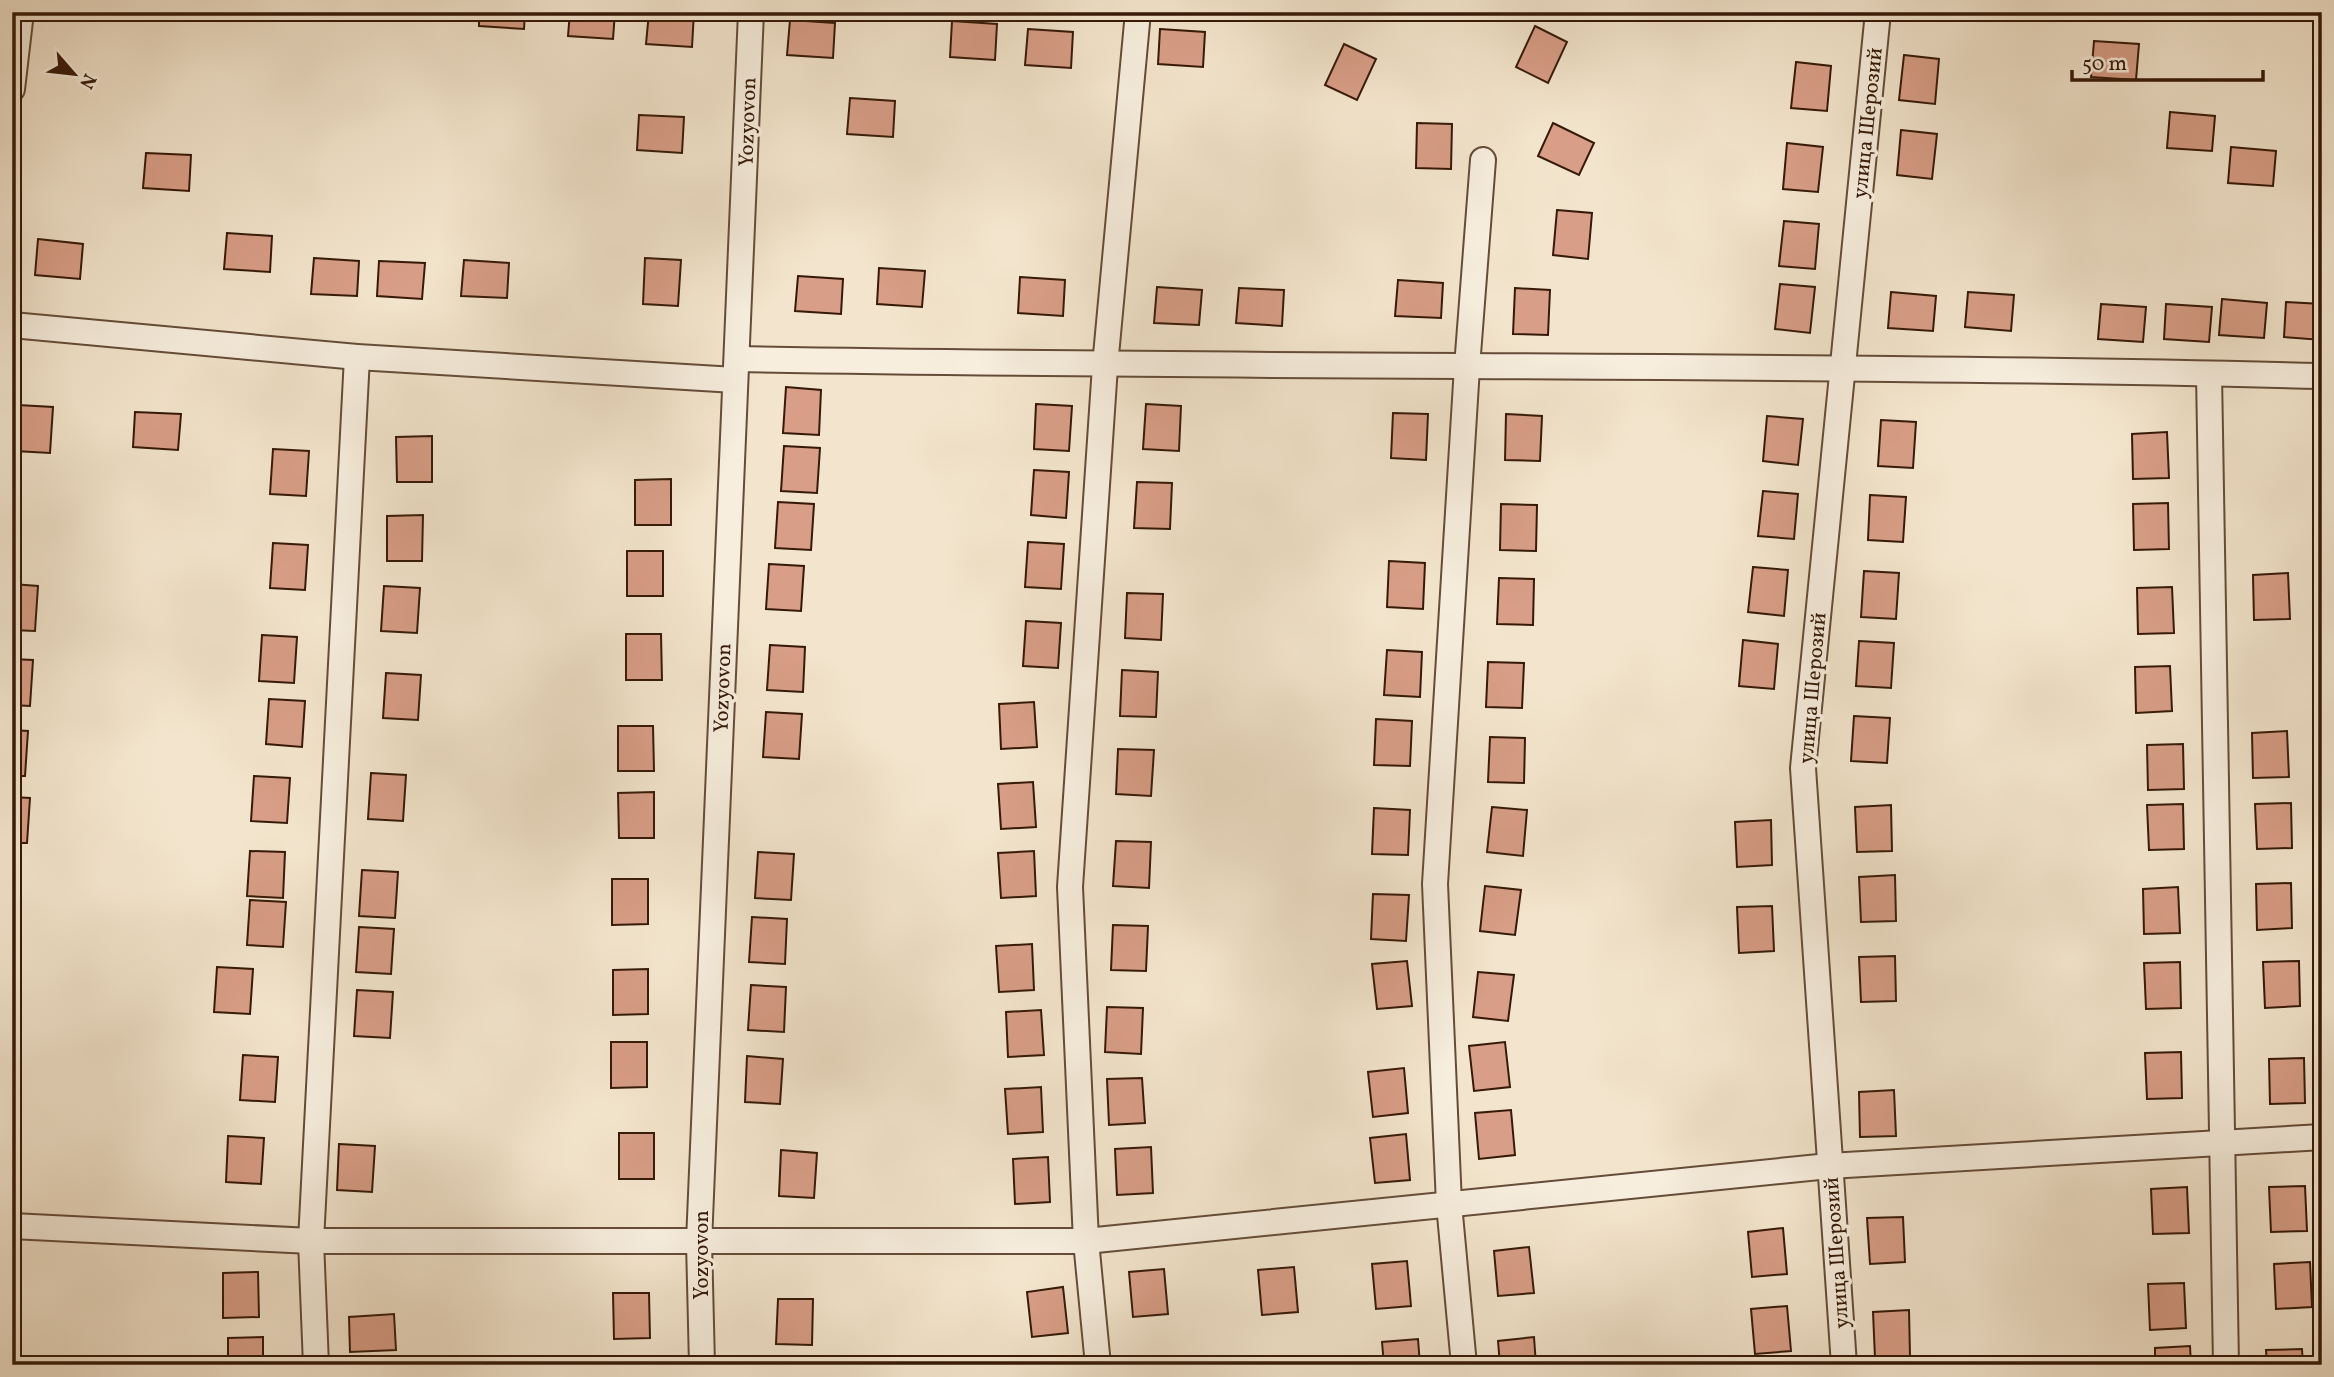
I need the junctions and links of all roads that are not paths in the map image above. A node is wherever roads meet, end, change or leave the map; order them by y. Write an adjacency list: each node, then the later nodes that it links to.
1 (22, 12): 5 (street)
2 (751, 12): 11 (street, Yozyovon)
3 (1138, 12): 9 (street)
4 (1878, 12): 12 (street, улица Шерозий)
5 (12, 89)
6 (1483, 160): 10 (street)
7 (12, 325): 8 (street)
8 (357, 357): 11 (street); 20 (street)
9 (1105, 366): 10 (street); 11 (street); 21 (street)
10 (1467, 367): 12 (street); 18 (street)
11 (736, 369): 22 (street, Yozyovon)
12 (1842, 369): 13 (street); 17 (street, улица Шерозий)
13 (2209, 374): 14 (street); 16 (street)
14 (2322, 376)
15 (2322, 1138): 16 (street)
16 (2223, 1143): 17 (street); 28 (street)
17 (1829, 1166): 18 (street); 27 (street, улица Шерозий)
18 (1449, 1204): 21 (street); 26 (street)
19 (12, 1226): 20 (street)
20 (311, 1241): 22 (street); 23 (street)
21 (1086, 1241): 22 (street); 25 (street)
22 (699, 1242): 24 (street, Yozyovon)
23 (316, 1365)
24 (702, 1365)
25 (1098, 1365)
26 (1464, 1365)
27 (1844, 1365)
28 (2226, 1365)

